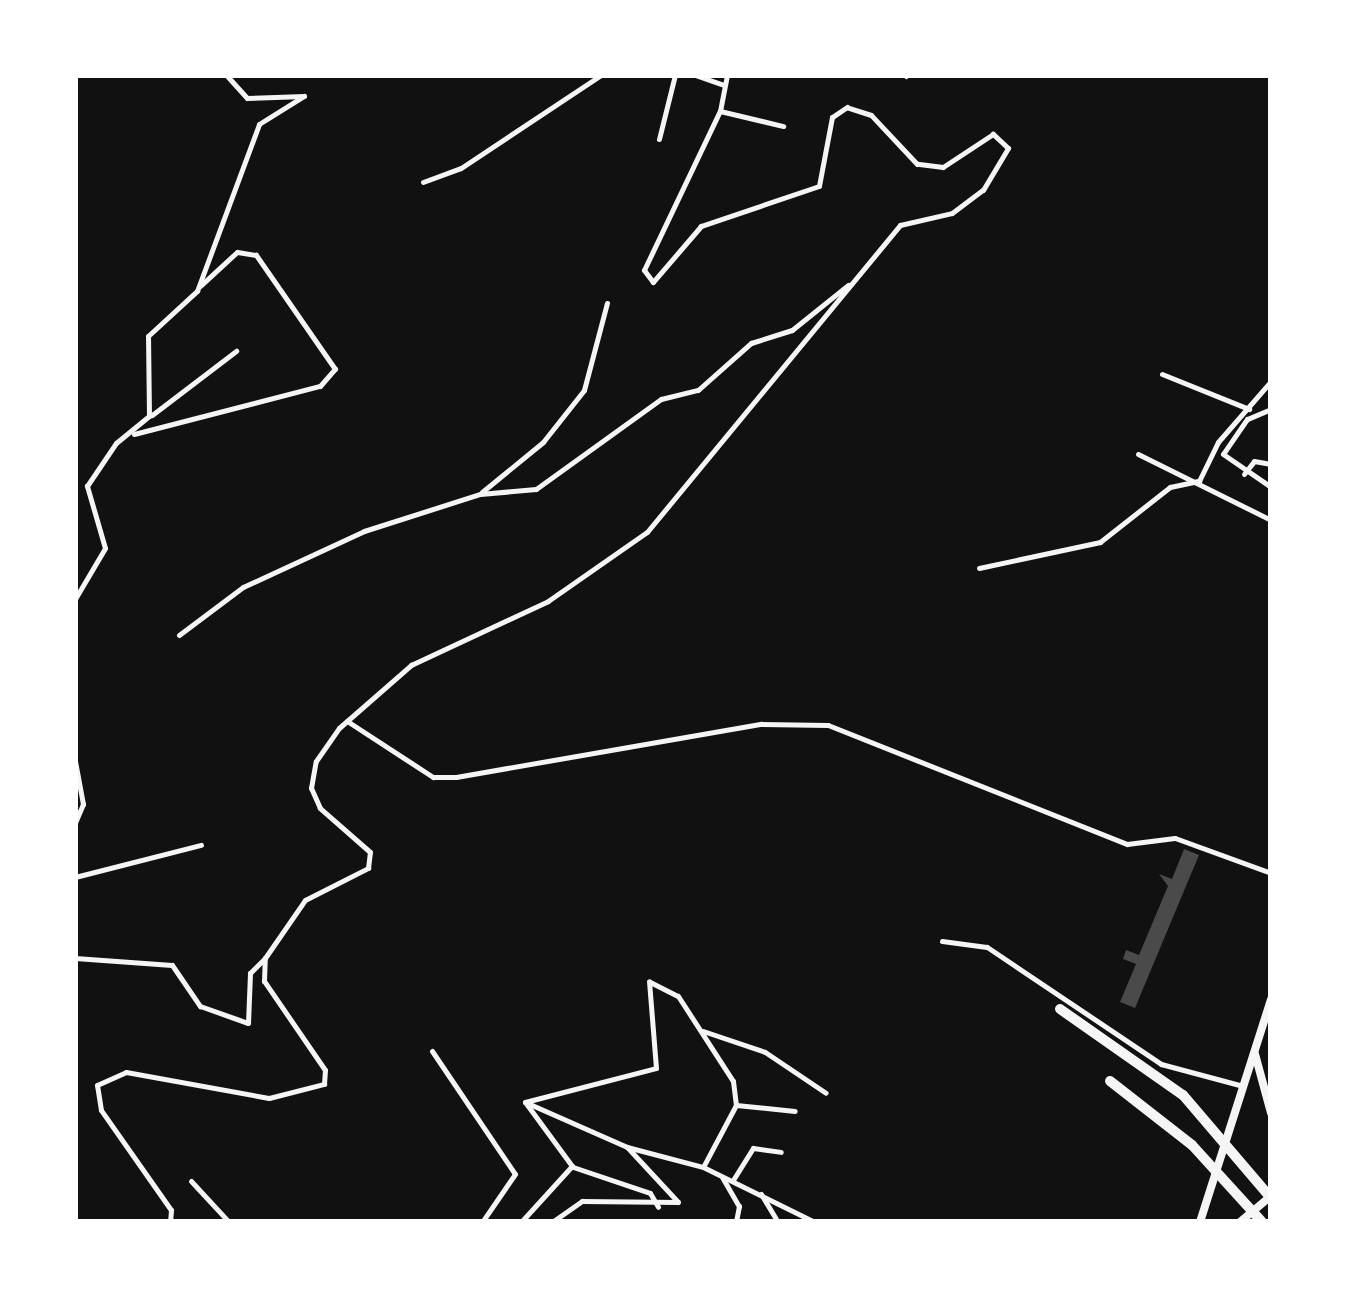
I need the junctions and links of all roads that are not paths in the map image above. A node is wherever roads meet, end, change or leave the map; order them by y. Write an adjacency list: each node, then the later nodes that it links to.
1 (226, 75): 12 (street)
2 (601, 75): 10 (street)
3 (675, 75): 9 (street)
4 (727, 75): 6 (street)
5 (694, 77): 6 (street)
6 (724, 85): 7 (street)
7 (720, 111): 8 (street); 11 (street)
8 (783, 126)
9 (659, 139)
10 (423, 182)
11 (862, 273): 26 (street); 31 (street)
12 (200, 286): 19 (street); 20 (street)
13 (607, 303): 26 (street)
14 (236, 351): 19 (street)
15 (1162, 374): 17 (street)
16 (1271, 382): 17 (street)
17 (1249, 409): 24 (street)
18 (1271, 410): 23 (street)
19 (149, 416): 20 (street)
20 (131, 434): 29 (street)
21 (1138, 454): 24 (street)
22 (1271, 464): 23 (street)
23 (1244, 474): 25 (street)
24 (1199, 480): 27 (street); 28 (street)
25 (1271, 487)
26 (480, 494): 30 (street)
27 (1271, 520)
28 (979, 568)
29 (75, 599)
30 (179, 635)
31 (347, 721): 35 (street); 39 (street)
32 (75, 761): 33 (street)
33 (75, 824)
34 (201, 845): 36 (street)
35 (1271, 873)
36 (75, 877)
37 (942, 940): 47 (street)
38 (75, 958): 39 (street)
39 (264, 958): 63 (street)
40 (1271, 999): 42 (main road)
41 (1060, 1008): 61 (highway)
42 (1269, 1011): 45 (main road)
43 (700, 1030): 48 (street); 49 (street); 50 (street)
44 (432, 1050): 65 (street)
45 (1254, 1050): 47 (main road); 52 (main road)
46 (1110, 1081): 73 (highway)
47 (1245, 1086): 71 (main road)
48 (826, 1093)
49 (525, 1102): 53 (street); 55 (street)
50 (736, 1105): 51 (street); 56 (street)
51 (794, 1112)
52 (1271, 1113)
53 (627, 1146): 56 (street); 62 (street)
54 (780, 1152): 58 (street)
55 (572, 1166): 62 (street); 66 (street)
56 (703, 1167): 57 (street)
57 (720, 1174): 58 (street); 68 (street)
58 (733, 1180): 60 (street)
59 (191, 1182): 64 (street)
60 (760, 1191): 69 (street); 70 (street)
61 (1271, 1197): 72 (main road)
62 (658, 1206): 67 (street)
63 (170, 1222)
64 (230, 1222)
65 (482, 1222)
66 (521, 1222)
67 (552, 1222)
68 (736, 1222)
69 (778, 1222)
70 (815, 1222)
71 (1200, 1222)
72 (1240, 1222)
73 (1262, 1222)

